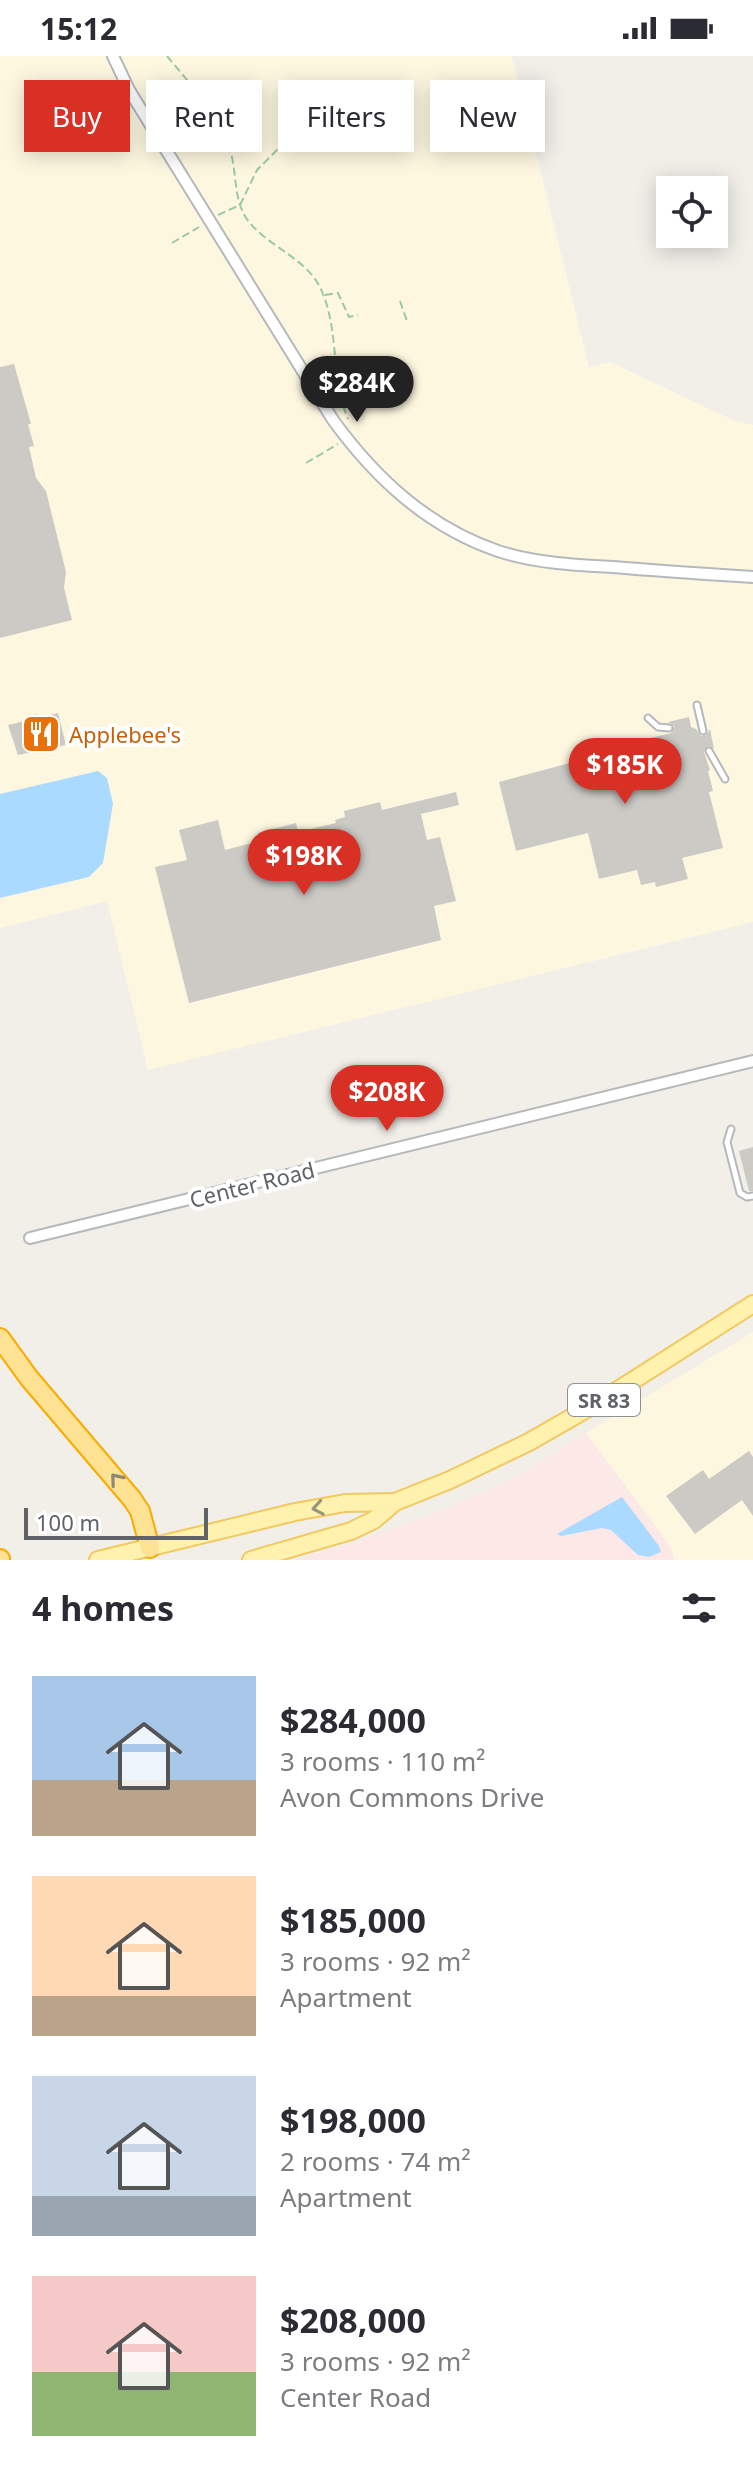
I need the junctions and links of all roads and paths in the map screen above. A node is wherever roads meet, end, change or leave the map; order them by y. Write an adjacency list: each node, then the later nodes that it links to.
1 (113, 56): 5 (street)
2 (167, 56): 4 (path)
3 (278, 149): 4 (path)
4 (240, 205): 5 (path); 7 (path)
5 (210, 220): 6 (path); 13 (street)
6 (172, 243)
7 (324, 296): 9 (path); 11 (path)
8 (400, 301): 10 (path)
9 (358, 315)
10 (407, 321)
11 (337, 371): 12 (path); 13 (path)
12 (374, 393)
13 (351, 436): 14 (path); 15 (street)
14 (306, 463)
15 (753, 577)
16 (697, 705): 18 (lane)
17 (648, 718): 20 (lane)
18 (700, 720): 19 (lane); 21 (lane)
19 (690, 723)
20 (669, 728)
21 (703, 731)
22 (709, 751): 23 (lane)
23 (725, 779)
24 (753, 1061): 27 (street, Center Road)
25 (731, 1129): 26 (lane)
26 (753, 1196)
27 (30, 1238)
28 (753, 1304): 30 (main road, SR 83)
29 (0, 1338): 31 (highway, one-way to 29)
30 (395, 1502): 31 (main road, SR 83, one-way to 31); 33 (main road, SR 83)
31 (150, 1554): 32 (main road, SR 83)
32 (98, 1560)
33 (251, 1560)

